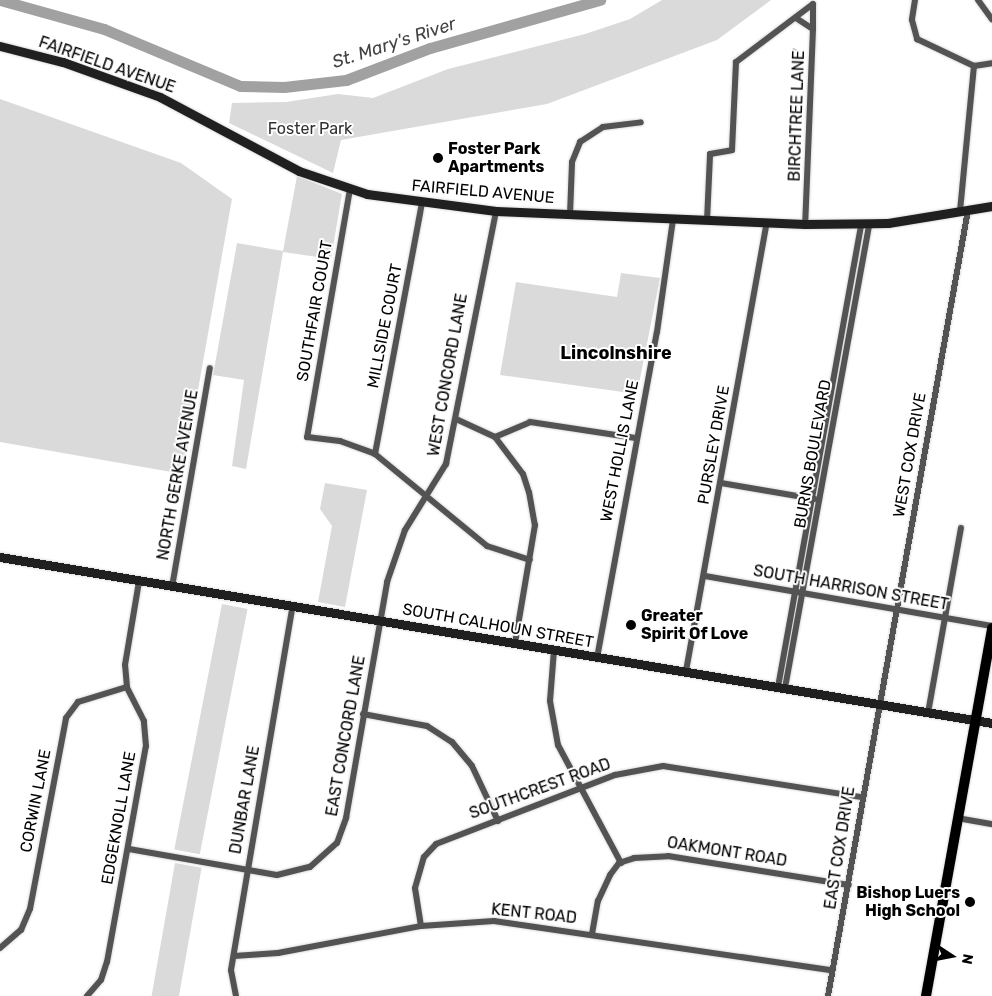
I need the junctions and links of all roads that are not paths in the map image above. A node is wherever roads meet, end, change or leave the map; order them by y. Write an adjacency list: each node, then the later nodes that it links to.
1 (915, 0): 8 (street)
2 (978, 0): 4 (street)
3 (796, 18): 5 (street, BIRCHTREE LANE); 5 (street); 17 (street)
4 (992, 19)
5 (813, 28): 19 (street, BIRCHTREE LANE)
6 (0, 46): 10 (main road, FAIRFIELD AVENUE)
7 (992, 62): 8 (street)
8 (974, 66): 14 (street, WEST COX DRIVE)
9 (641, 122): 15 (street)
10 (350, 189): 11 (main road, FAIRFIELD AVENUE); 25 (street, SOUTHFAIR COURT)
11 (422, 202): 13 (main road, FAIRFIELD AVENUE); 25 (street, MILLSIDE COURT)
12 (992, 206): 14 (main road, FAIRFIELD AVENUE)
13 (496, 211): 15 (main road, FAIRFIELD AVENUE); 22 (street, WEST CONCORD LANE)
14 (964, 211): 20 (main road, FAIRFIELD AVENUE); 39 (street, WEST COX DRIVE)
15 (570, 215): 16 (main road, FAIRFIELD AVENUE)
16 (673, 219): 17 (main road, FAIRFIELD AVENUE); 24 (street, WEST HOLLIS LANE)
17 (706, 221): 18 (main road, FAIRFIELD AVENUE)
18 (767, 222): 19 (main road, FAIRFIELD AVENUE); 26 (street, PURSLEY DRIVE)
19 (805, 224): 20 (main road, FAIRFIELD AVENUE)
20 (865, 224): 28 (street, BURNS BOULEVARD); 29 (street, BURNS BOULEVARD)
21 (210, 368): 35 (street, NORTH GERKE AVENUE)
22 (456, 419): 23 (street); 27 (street, WEST CONCORD LANE)
23 (495, 437): 24 (street); 32 (street)
24 (636, 438): 45 (street, WEST HOLLIS LANE)
25 (375, 454): 27 (street)
26 (720, 483): 28 (street); 33 (street, PURSLEY DRIVE)
27 (428, 496): 32 (street); 41 (street, WEST CONCORD LANE)
28 (811, 498): 29 (street); 36 (street, BURNS BOULEVARD)
29 (819, 500): 37 (street, BURNS BOULEVARD)
30 (961, 528): 40 (street)
31 (0, 557): 34 (main road, SOUTH CALHOUN STREET)
32 (530, 560): 43 (street)
33 (705, 576): 36 (street, SOUTH HARRISON STREET); 46 (street, PURSLEY DRIVE)
34 (139, 581): 35 (main road, SOUTH CALHOUN STREET); 47 (street, EDGEKNOLL LANE)
35 (172, 587): 38 (main road, SOUTH CALHOUN STREET)
36 (793, 591): 37 (street, SOUTH HARRISON STREET); 48 (street, BURNS BOULEVARD)
37 (802, 592): 39 (street, SOUTH HARRISON STREET); 48 (street, BURNS BOULEVARD)
38 (292, 609): 41 (main road, SOUTH CALHOUN STREET); 61 (street, DUNBAR LANE)
39 (896, 610): 40 (street, SOUTH HARRISON STREET); 49 (street, WEST COX DRIVE)
40 (945, 618): 42 (street, SOUTH HARRISON STREET); 50 (street)
41 (381, 622): 43 (main road, SOUTH CALHOUN STREET); 51 (street, EAST CONCORD LANE)
42 (992, 627): 52 (main road)
43 (515, 643): 44 (main road, SOUTH CALHOUN STREET)
44 (554, 650): 45 (main road, SOUTH CALHOUN STREET); 54 (street)
45 (597, 658): 46 (main road, SOUTH CALHOUN STREET)
46 (686, 671): 48 (main road, SOUTH CALHOUN STREET)
47 (127, 687): 59 (street, EDGEKNOLL LANE); 65 (street, CORWIN LANE)
48 (781, 688): 49 (main road, SOUTH CALHOUN STREET)
49 (878, 705): 50 (main road, SOUTH CALHOUN STREET); 55 (street, EAST COX DRIVE)
50 (928, 713): 52 (main road, SOUTH CALHOUN STREET)
51 (363, 714): 57 (street); 61 (street, EAST CONCORD LANE)
52 (975, 720): 53 (main road, SOUTH CALHOUN STREET); 56 (main road)
53 (992, 723)
54 (579, 790): 55 (street, SOUTHCREST ROAD); 57 (street, SOUTHCREST ROAD); 60 (street)
55 (862, 797): 62 (street, EAST COX DRIVE)
56 (957, 818): 58 (street); 71 (main road)
57 (498, 822): 63 (street, SOUTHCREST ROAD)
58 (992, 824)
59 (129, 849): 61 (street); 68 (street, EDGEKNOLL LANE)
60 (621, 862): 62 (street, OAKMONT ROAD); 64 (street)
61 (247, 868): 66 (street, DUNBAR LANE)
62 (849, 886): 67 (street, EAST COX DRIVE)
63 (421, 926): 64 (street, KENT ROAD); 66 (street, KENT ROAD)
64 (592, 934): 67 (street, KENT ROAD)
65 (0, 948)
66 (234, 956): 69 (street, DUNBAR LANE)
67 (831, 970): 70 (street, EAST COX DRIVE)
68 (87, 996)
69 (236, 996)
70 (828, 996)
71 (926, 996)

